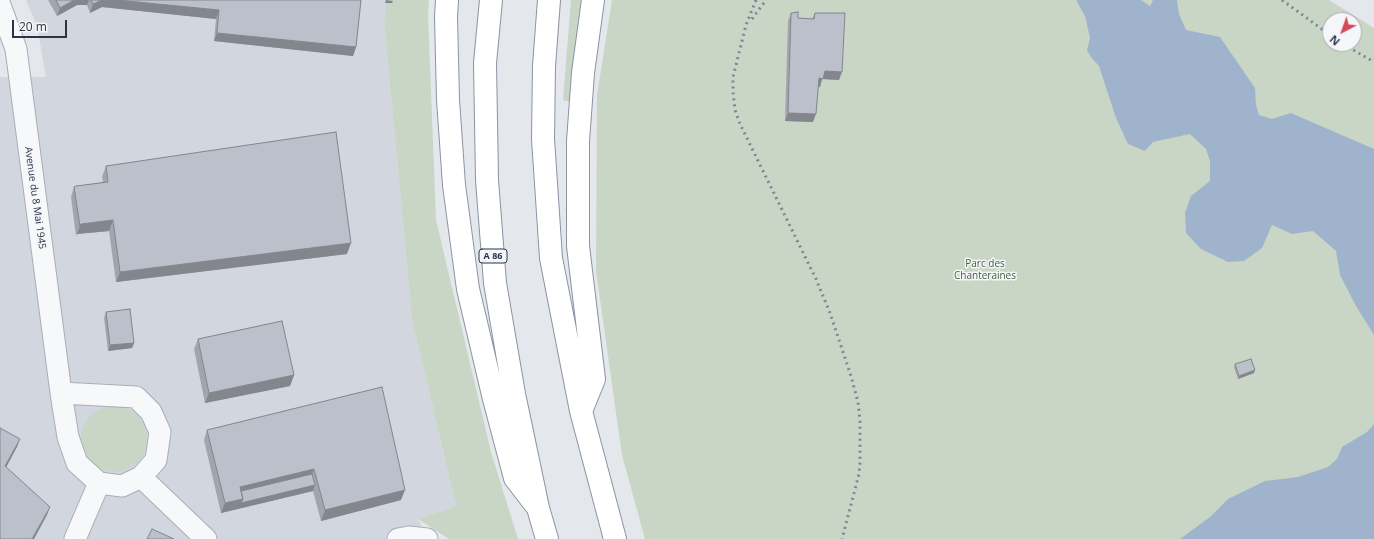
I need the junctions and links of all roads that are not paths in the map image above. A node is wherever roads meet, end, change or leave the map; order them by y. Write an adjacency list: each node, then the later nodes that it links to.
1 (447, 0): 10 (highway)
2 (491, 0): 10 (highway, A 86)
3 (549, 0): 7 (highway)
4 (593, 0): 7 (highway)
5 (0, 6): 6 (street, Avenue du 8 Mai 1945)
6 (61, 393): 8 (street); 9 (street, Avenue du 8 Mai 1945)
7 (581, 411): 16 (highway)
8 (141, 477): 9 (street); 12 (street)
9 (99, 483): 11 (street)
10 (538, 508): 15 (highway, A 86)
11 (75, 539)
12 (206, 539)
13 (398, 539): 14 (street)
14 (427, 539)
15 (547, 539)
16 (615, 539)

